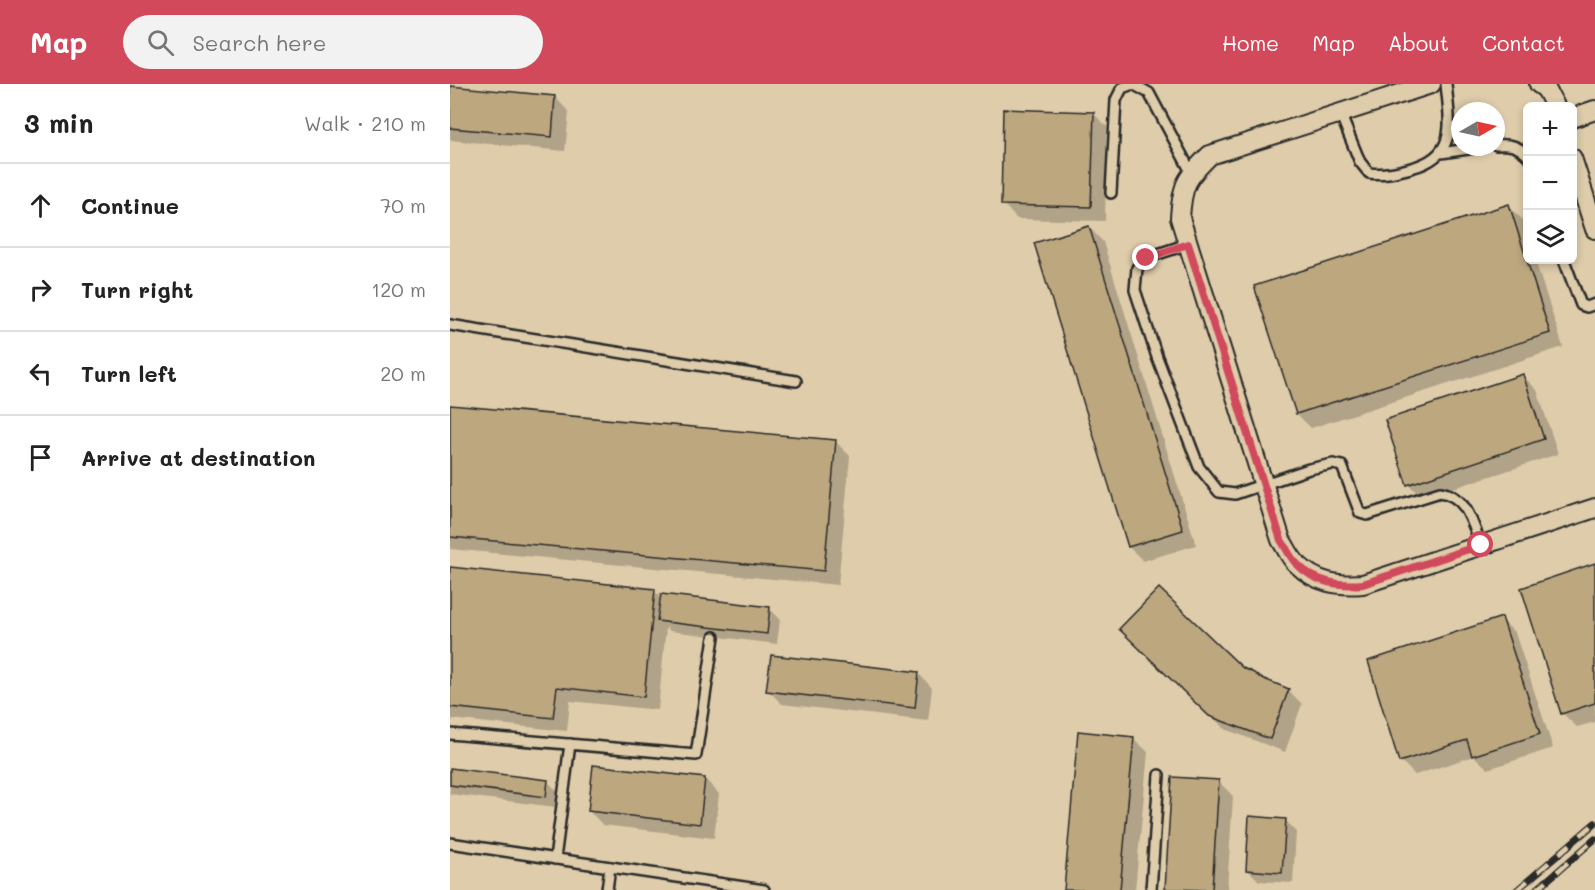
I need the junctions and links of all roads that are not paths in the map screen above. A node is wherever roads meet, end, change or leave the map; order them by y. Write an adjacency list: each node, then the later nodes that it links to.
1 (1431, 84): 6 (street)
2 (1446, 84): 11 (lane)
3 (1539, 84): 4 (street)
4 (1553, 102)
5 (1595, 110): 7 (street)
6 (1340, 113): 11 (lane); 12 (street)
7 (1577, 116)
8 (1505, 144): 10 (lane)
9 (1451, 152): 11 (lane)
10 (1523, 152)
11 (1441, 153)
12 (1191, 172): 14 (lane); 16 (street)
13 (1577, 173): 15 (street)
14 (1111, 193)
15 (1595, 229)
16 (1188, 244): 21 (street); 21 (lane)
17 (1566, 264): 18 (lane)
18 (1595, 304)
19 (450, 325): 20 (lane)
20 (796, 381)
21 (1264, 484): 23 (street); 23 (lane)
22 (1595, 508): 23 (street)
23 (1481, 545)
24 (714, 637): 26 (lane)
25 (450, 734): 26 (lane)
26 (570, 744): 29 (lane)
27 (1160, 775): 34 (lane)
28 (450, 843): 29 (lane)
29 (555, 859): 30 (lane)
30 (610, 867): 31 (lane); 32 (lane)
31 (697, 885): 33 (lane)
32 (607, 890)
33 (764, 890)
34 (1151, 890)

